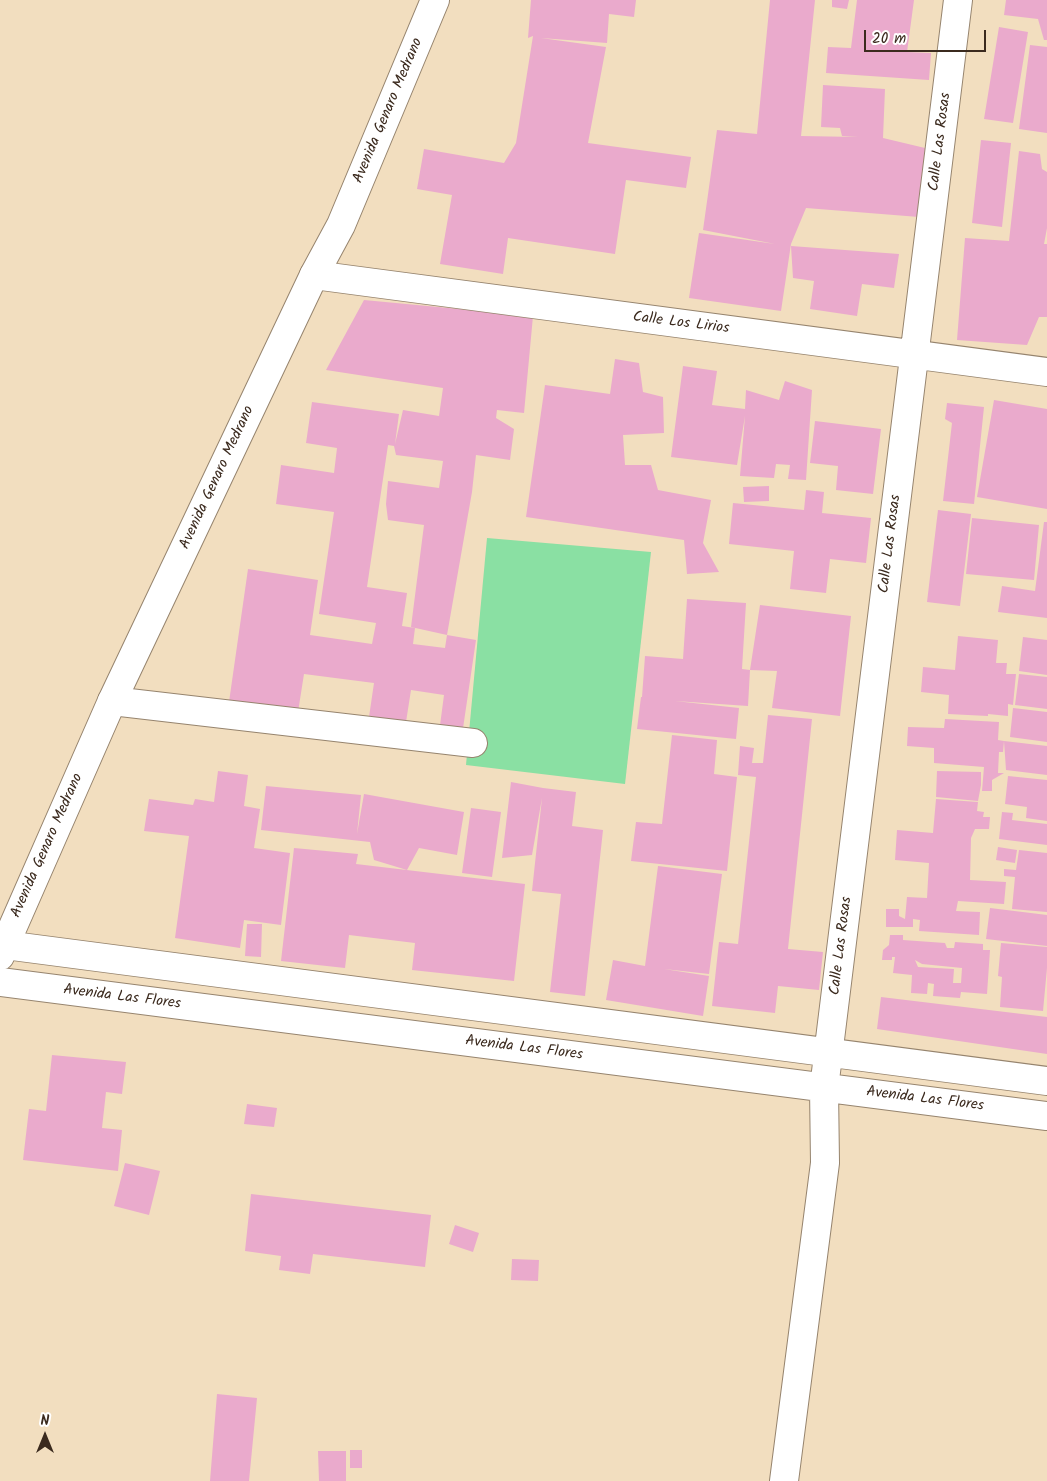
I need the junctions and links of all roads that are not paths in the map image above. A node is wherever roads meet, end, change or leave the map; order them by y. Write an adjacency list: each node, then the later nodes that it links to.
1 (435, 0): 3 (street, Avenida Genaro Medrano)
2 (958, 0): 4 (street, Calle Las Rosas)
3 (314, 275): 4 (street, Calle Los Lirios); 6 (street, Avenida Genaro Medrano)
4 (915, 355): 5 (street, Calle Los Lirios); 10 (street, Calle Las Rosas)
5 (1047, 372)
6 (112, 701): 7 (street); 8 (street, Avenida Genaro Medrano)
7 (473, 743)
8 (2, 950): 10 (street)
9 (0, 982): 12 (street, Avenida Las Flores)
10 (829, 1052): 11 (street); 12 (street, Calle Las Rosas)
11 (1047, 1081)
12 (824, 1088): 13 (street, Avenida Las Flores); 14 (street, Calle Las Rosas)
13 (1047, 1116)
14 (784, 1481)

